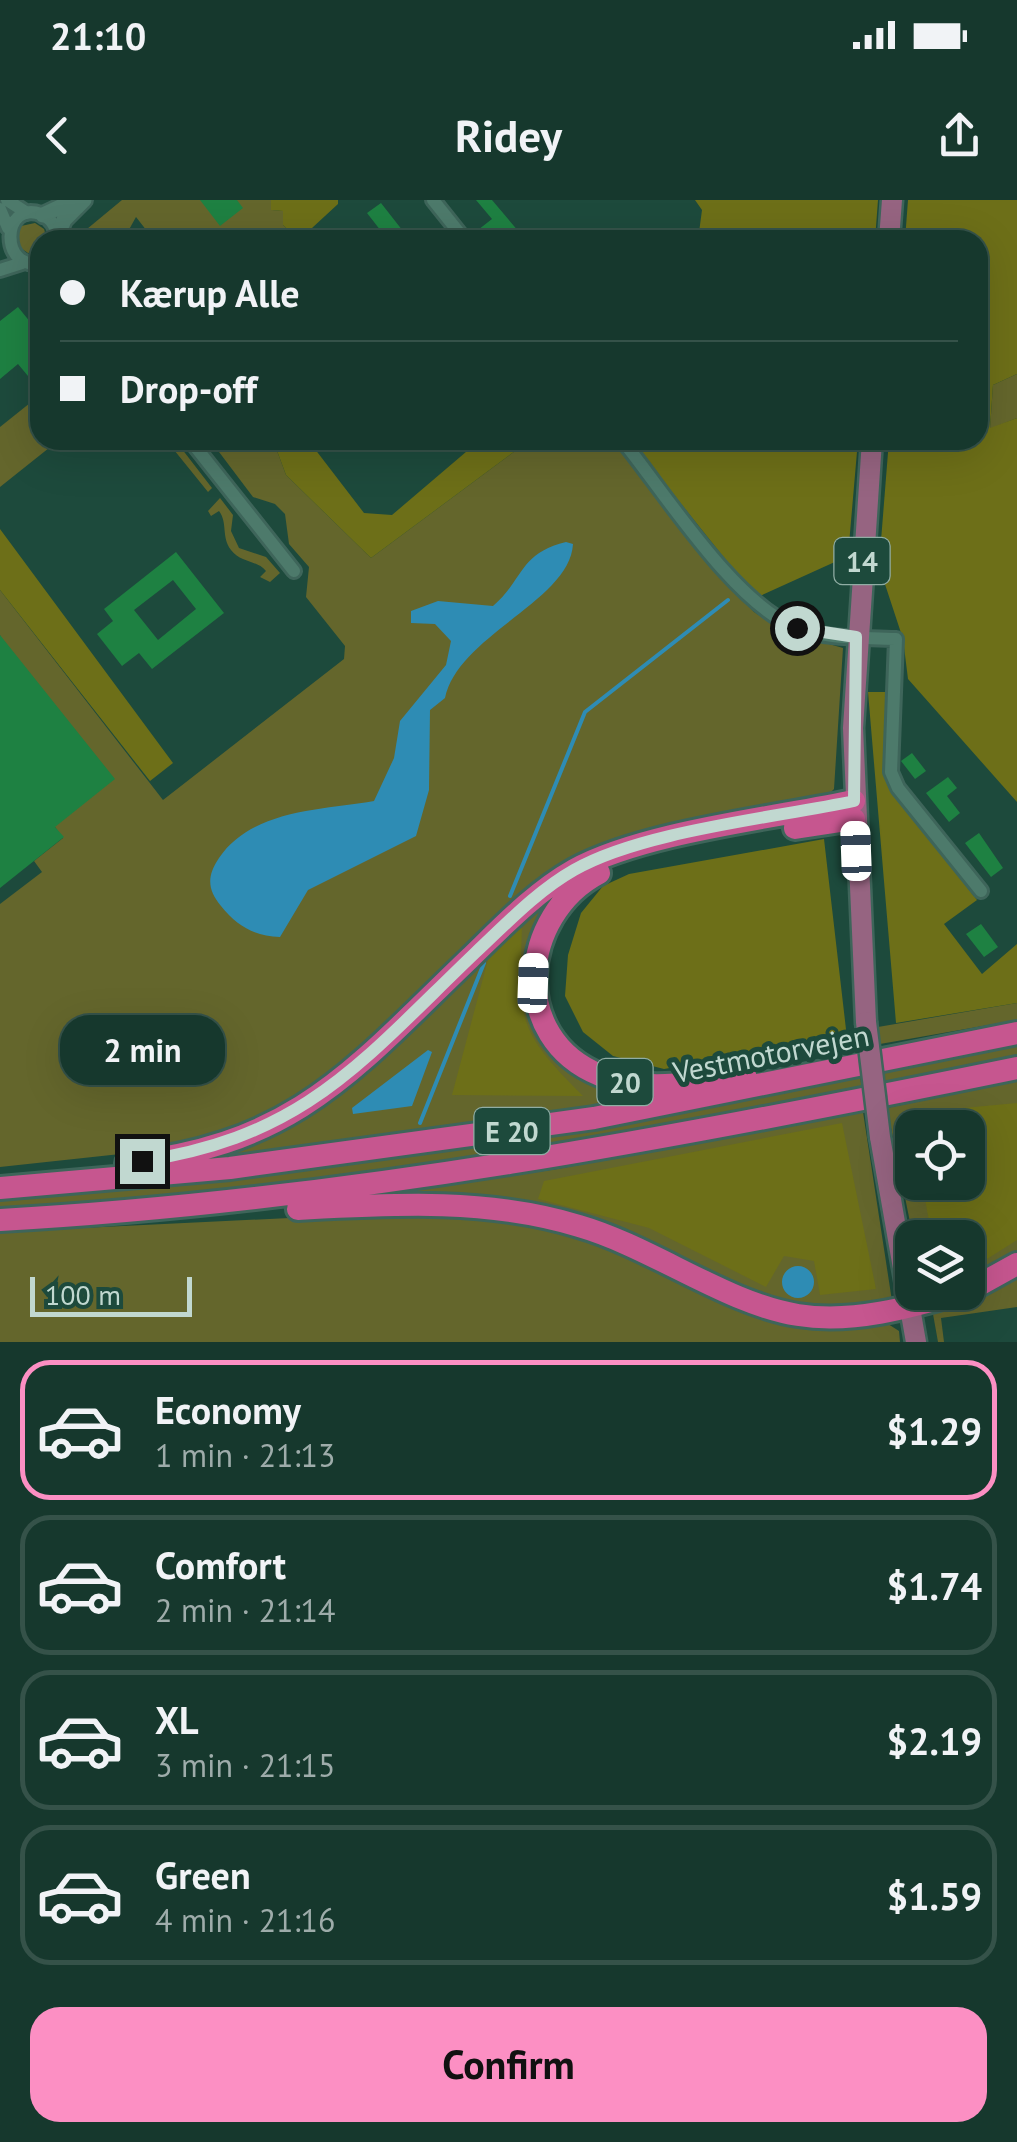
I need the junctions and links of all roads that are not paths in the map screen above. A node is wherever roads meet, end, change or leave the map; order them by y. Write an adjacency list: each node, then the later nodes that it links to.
1 (7, 200): 7 (street)
2 (75, 200): 7 (street)
3 (84, 200): 10 (street)
4 (433, 200): 11 (street)
5 (892, 200): 12 (main road)
6 (0, 208): 8 (street)
7 (35, 214): 8 (street); 9 (street)
8 (8, 228): 13 (street)
9 (51, 230)
10 (60, 230)
11 (457, 230)
12 (890, 230)
13 (3, 249): 14 (street)
14 (30, 262)
15 (30, 265): 16 (street)
16 (0, 270)
17 (198, 450): 20 (street)
18 (630, 450): 21 (street)
19 (871, 450): 21 (main road, 14)
20 (294, 571)
21 (856, 637): 22 (main road, 14); 23 (street)
22 (854, 810): 24 (highway, 20); 26 (highway); 30 (main road, 14, bridge)
23 (981, 891)
24 (1011, 1034): 27 (highway, Vestmotorvejen / E 20)
25 (1017, 1068): 28 (highway, E 20)
26 (0, 1174)
27 (0, 1188)
28 (79, 1216): 29 (highway, E 20); 33 (highway)
29 (0, 1220)
30 (895, 1222)
31 (1017, 1264): 32 (highway)
32 (985, 1282)
33 (895, 1309)
34 (911, 1310): 35 (main road, 14)
35 (916, 1342)

